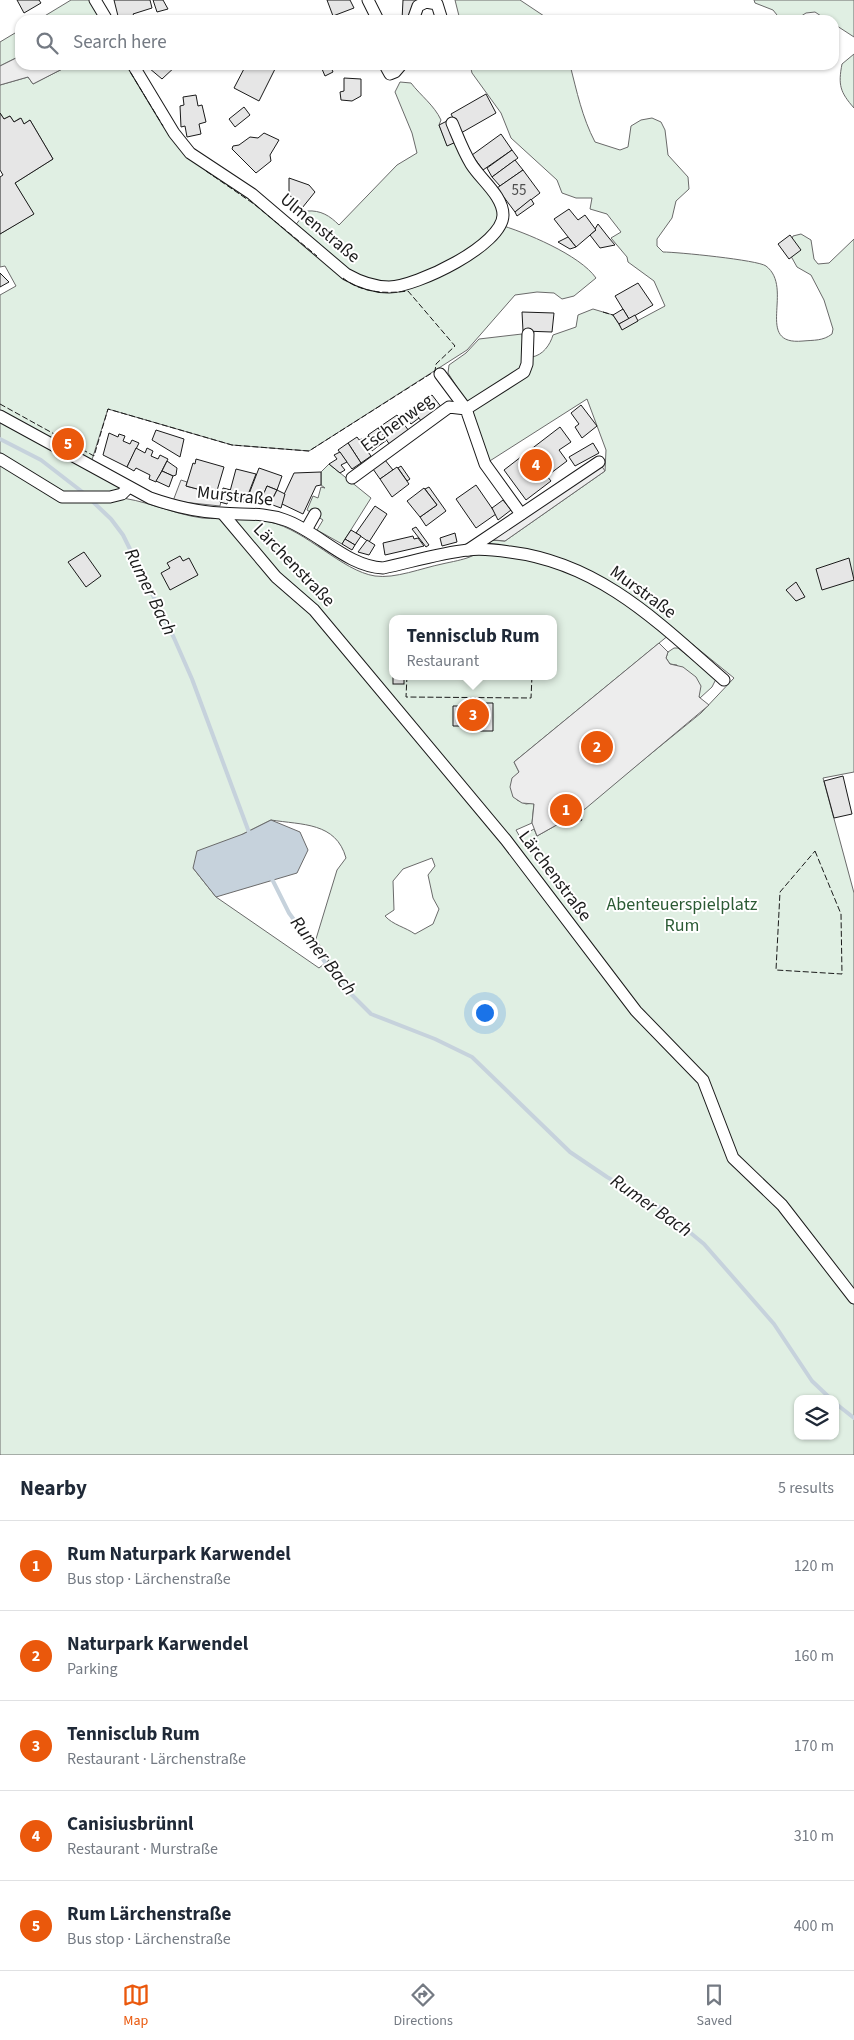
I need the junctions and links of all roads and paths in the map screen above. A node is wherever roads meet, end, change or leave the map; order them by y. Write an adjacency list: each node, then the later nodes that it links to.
1 (95, 0): 3 (street)
2 (368, 0): 4 (street)
3 (104, 15)
4 (376, 15)
5 (415, 15): 6 (street)
6 (440, 15)
7 (136, 70): 10 (street, Ulmenstraße)
8 (388, 70): 9 (street)
9 (397, 70)
10 (452, 123)
11 (528, 334): 13 (street, Eschenweg)
12 (440, 374): 13 (street, Eschenweg)
13 (466, 409): 17 (street, Eschenweg); 21 (street, Eschenweg)
14 (0, 416): 18 (street)
15 (0, 459): 18 (street)
16 (599, 462): 21 (street, Murstraße)
17 (352, 478)
18 (128, 488): 19 (street, Murstraße)
19 (223, 514): 22 (street, Murstraße); 25 (street, Lärchenstraße)
20 (315, 514): 22 (street)
21 (520, 514): 23 (street, Murstraße)
22 (306, 530): 23 (street, Murstraße)
23 (468, 550): 24 (street, Murstraße)
24 (724, 680)
25 (854, 1298)

